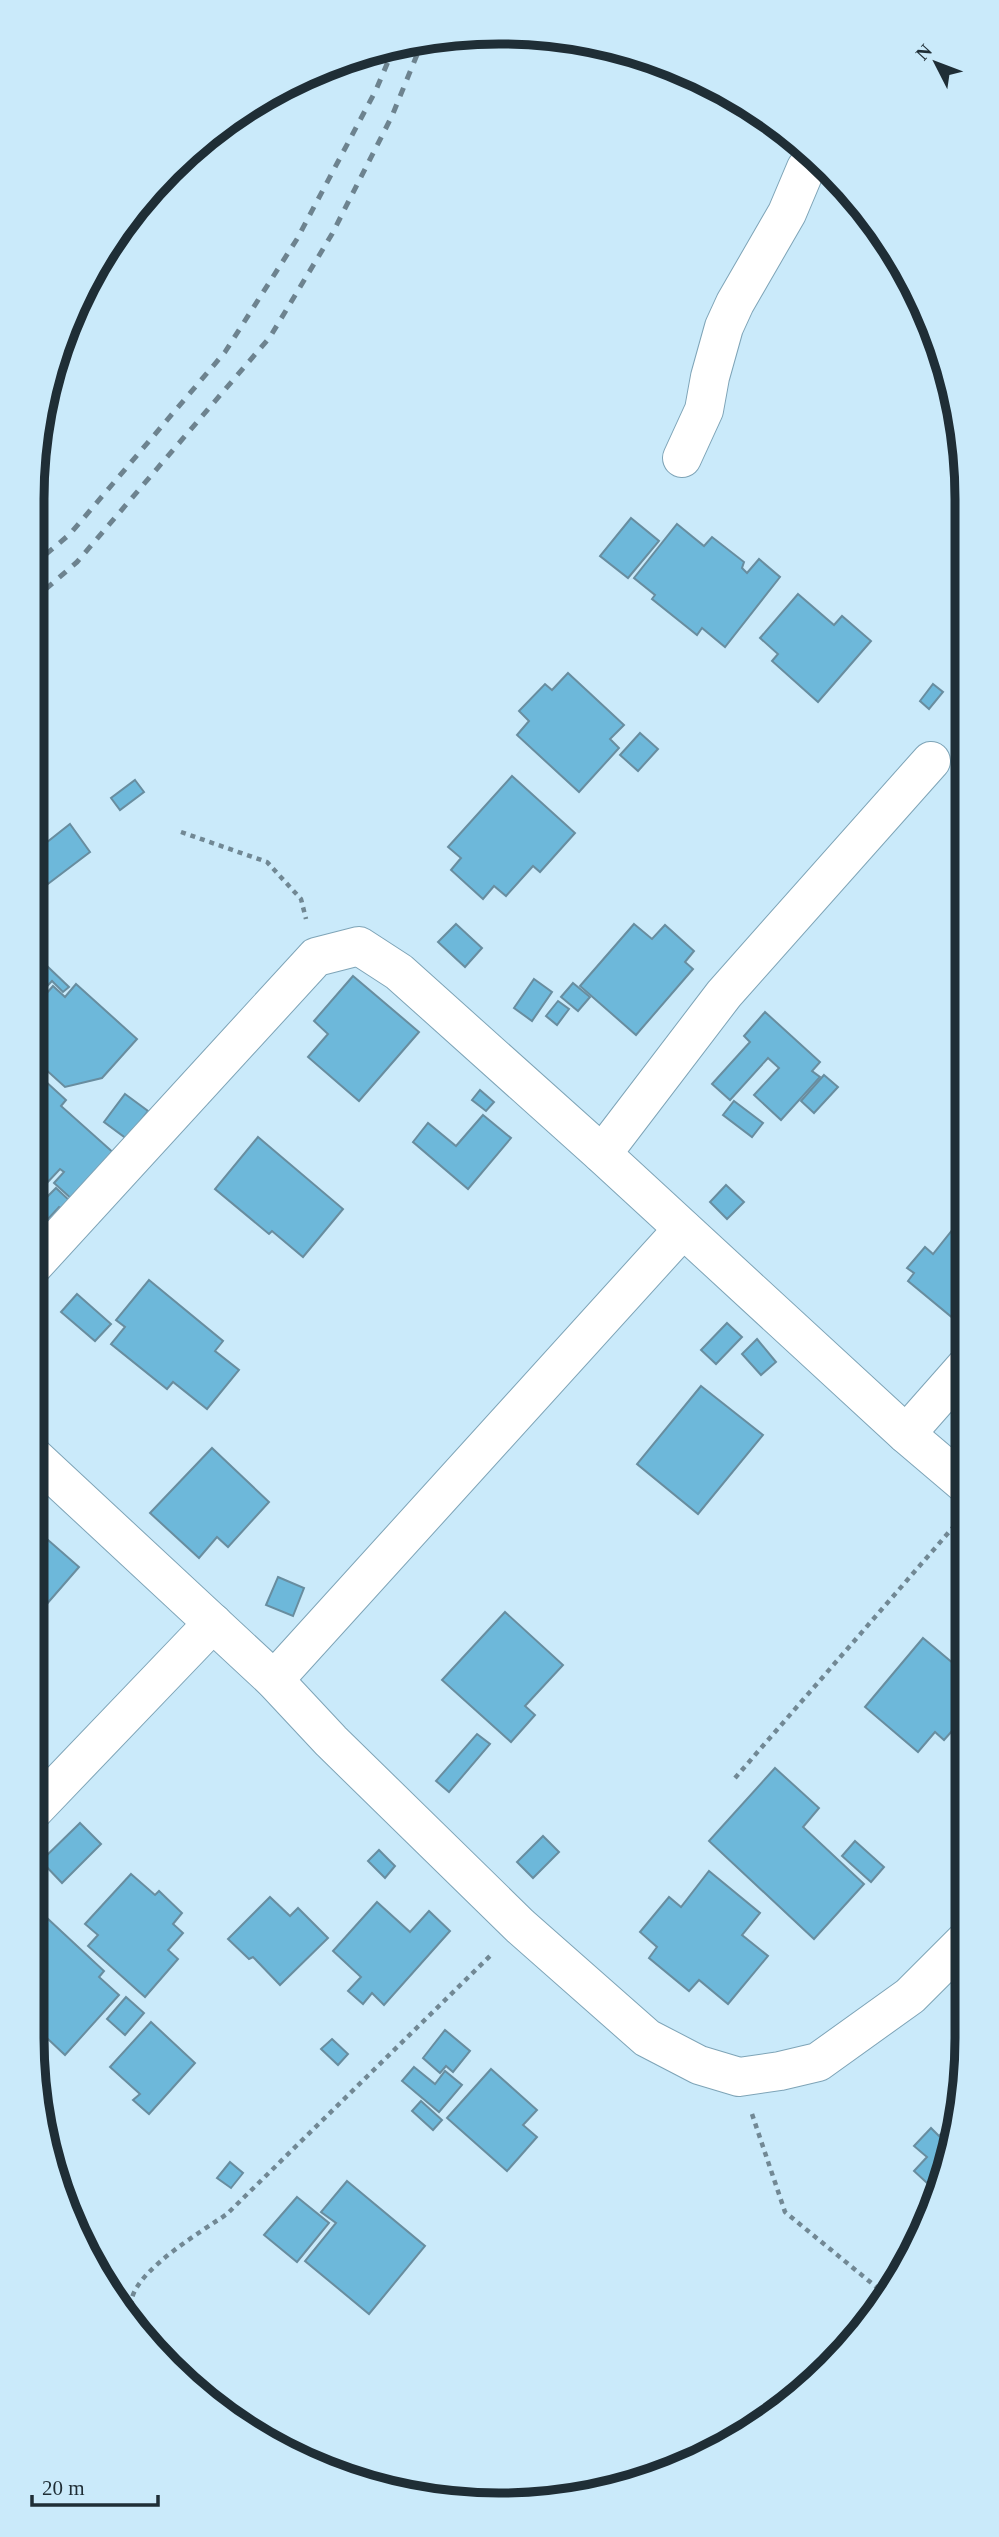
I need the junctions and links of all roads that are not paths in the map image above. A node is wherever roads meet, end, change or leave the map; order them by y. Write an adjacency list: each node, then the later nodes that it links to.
1 (809, 165): 2 (street)
2 (682, 458)
3 (931, 761): 4 (street)
4 (602, 1154): 5 (street); 6 (street)
5 (683, 1229): 8 (street); 12 (street)
6 (44, 1253)
7 (955, 1378): 8 (street)
8 (906, 1434): 10 (street)
9 (44, 1466): 11 (street)
10 (955, 1476)
11 (213, 1623): 12 (street); 13 (street)
12 (274, 1680): 14 (street)
13 (44, 1799)
14 (955, 1951)

